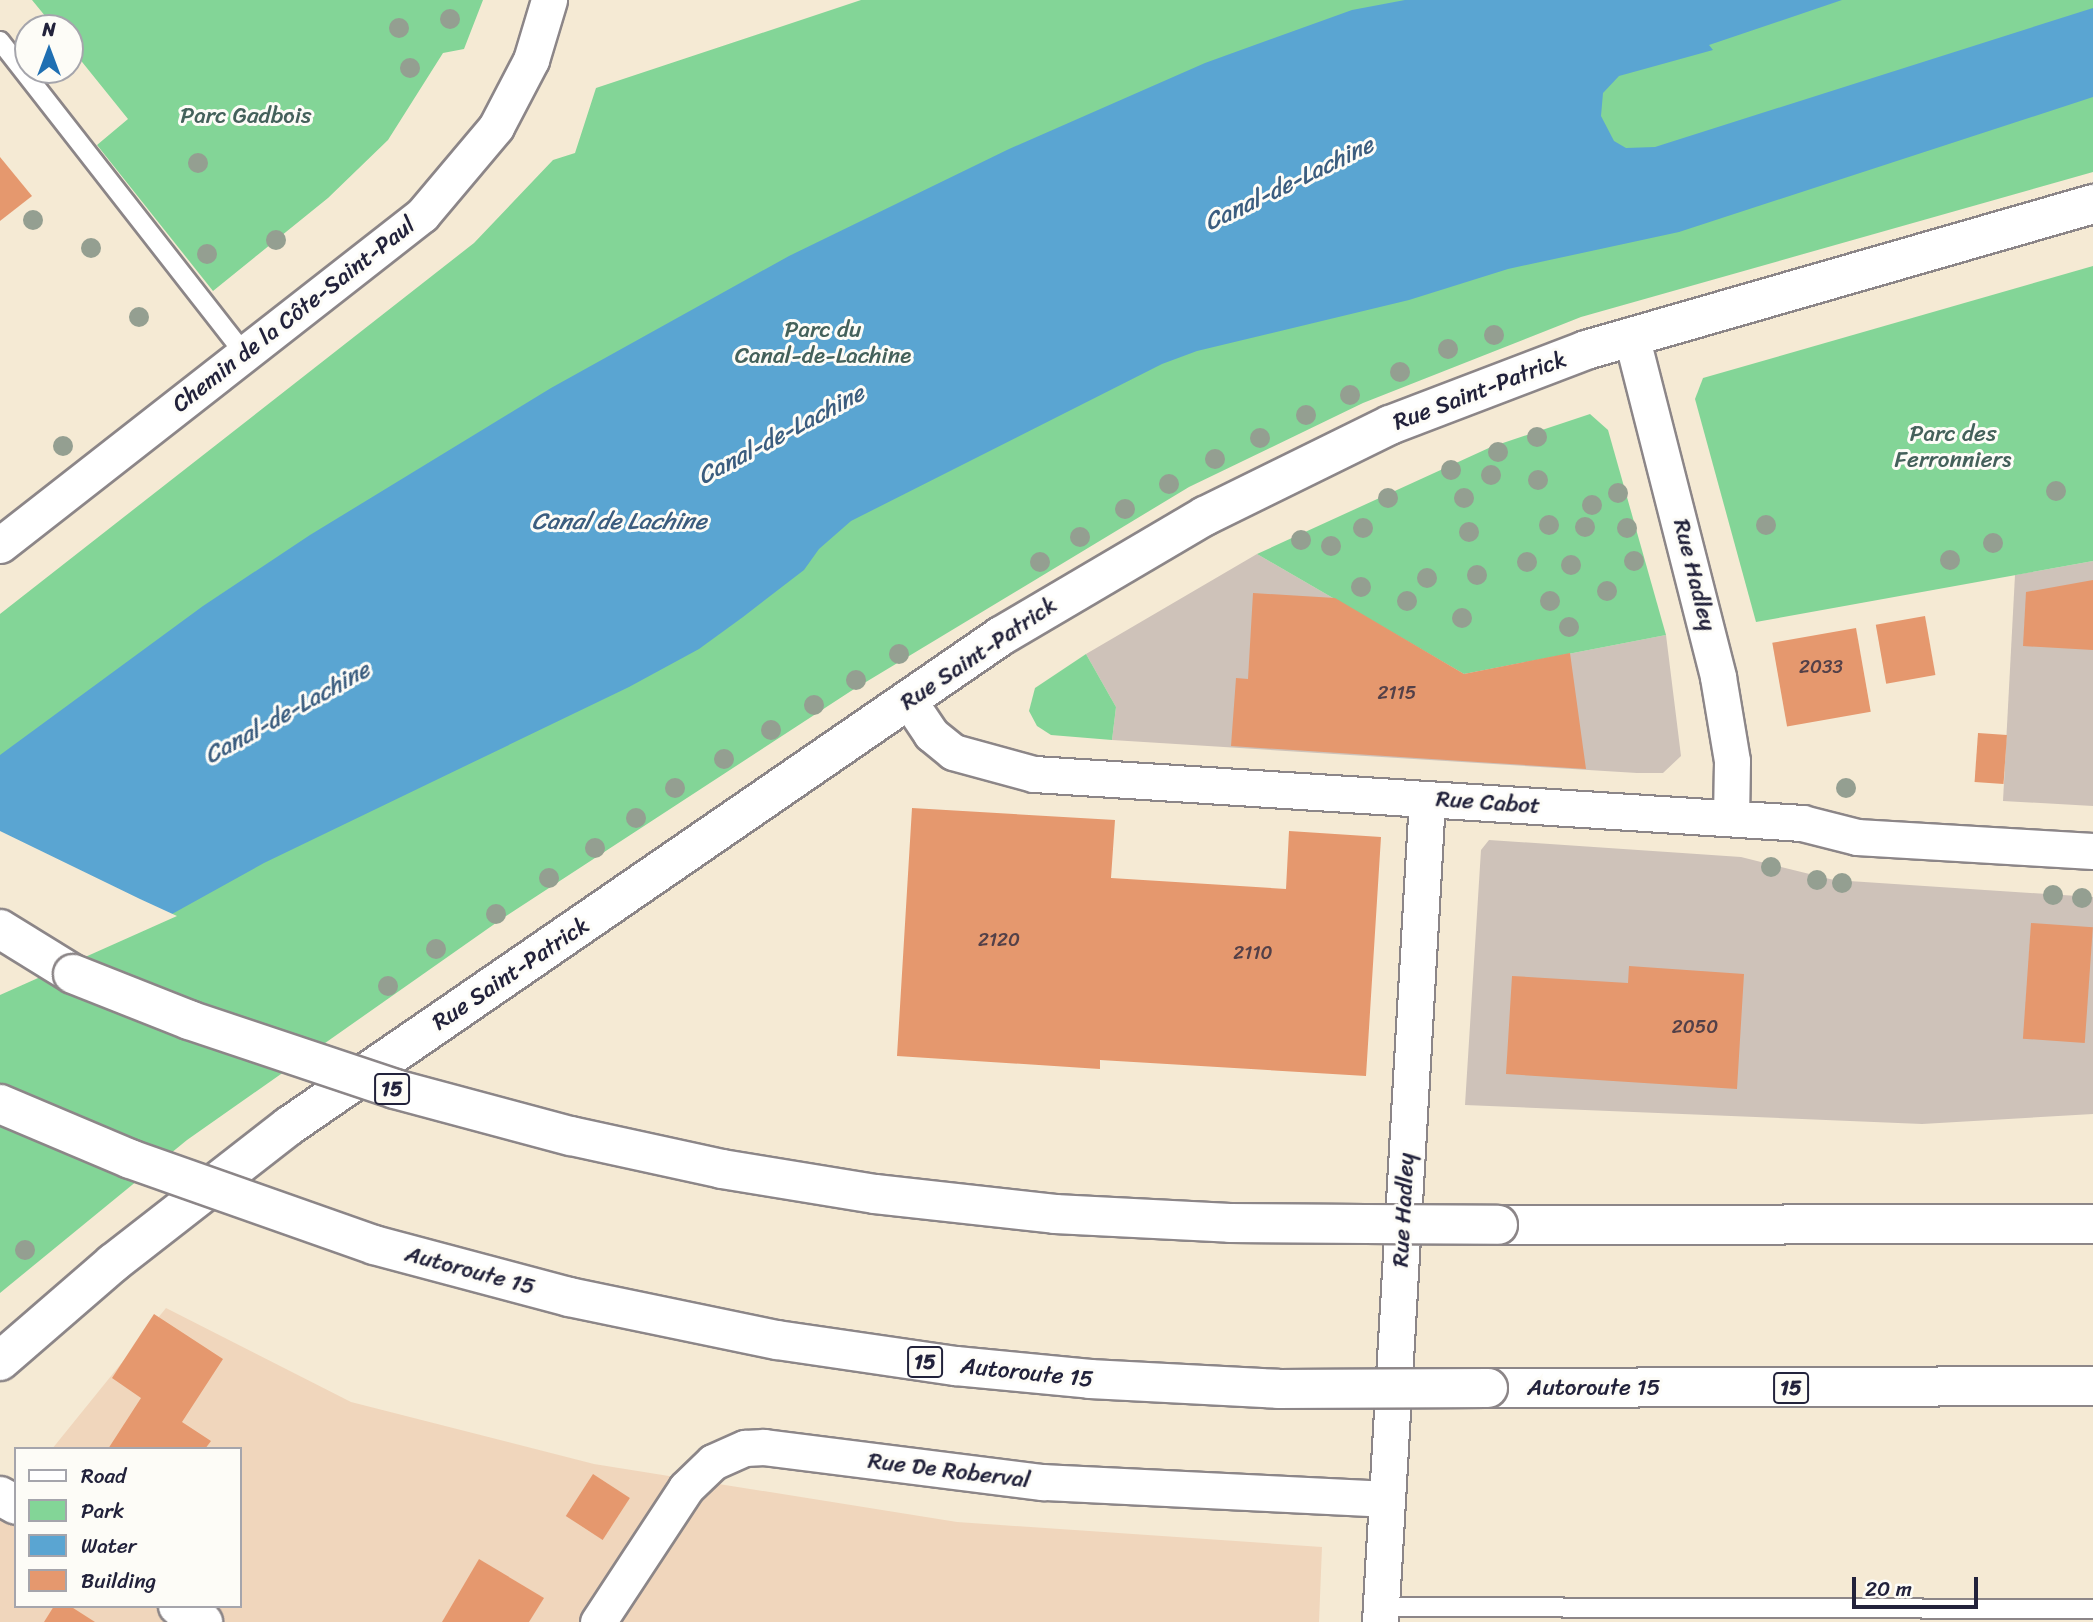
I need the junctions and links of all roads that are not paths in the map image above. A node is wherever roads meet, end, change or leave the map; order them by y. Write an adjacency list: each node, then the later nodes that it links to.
1 (550, 0): 5 (street, Chemin de la Côte-Saint-Paul)
2 (0, 41): 5 (lane)
3 (2093, 204): 4 (main road, Rue Saint-Patrick)
4 (1631, 335): 7 (main road, Rue Saint-Patrick); 9 (street, Rue Hadley)
5 (245, 355): 6 (street, Chemin de la Côte-Saint-Paul)
6 (0, 545)
7 (909, 701): 8 (street, Rue Cabot); 16 (main road, Rue Saint-Patrick)
8 (1427, 799): 9 (street, Rue Cabot); 18 (street, Rue Hadley)
9 (1731, 818): 10 (street, Rue Cabot)
10 (2093, 851)
11 (0, 929): 13 (main road)
12 (0, 942): 13 (main road, 15)
13 (73, 974): 15 (main road, 15, bridge)
14 (0, 1104): 17 (main road, Autoroute 15 / 15, bridge)
15 (2093, 1224)
16 (0, 1361)
17 (2093, 1386)
18 (1387, 1499): 21 (street, Rue Hadley); 23 (street, Rue De Roberval)
19 (181, 1608): 22 (main road)
20 (2093, 1609): 21 (lane)
21 (1381, 1615)
22 (203, 1622)
23 (598, 1622)

